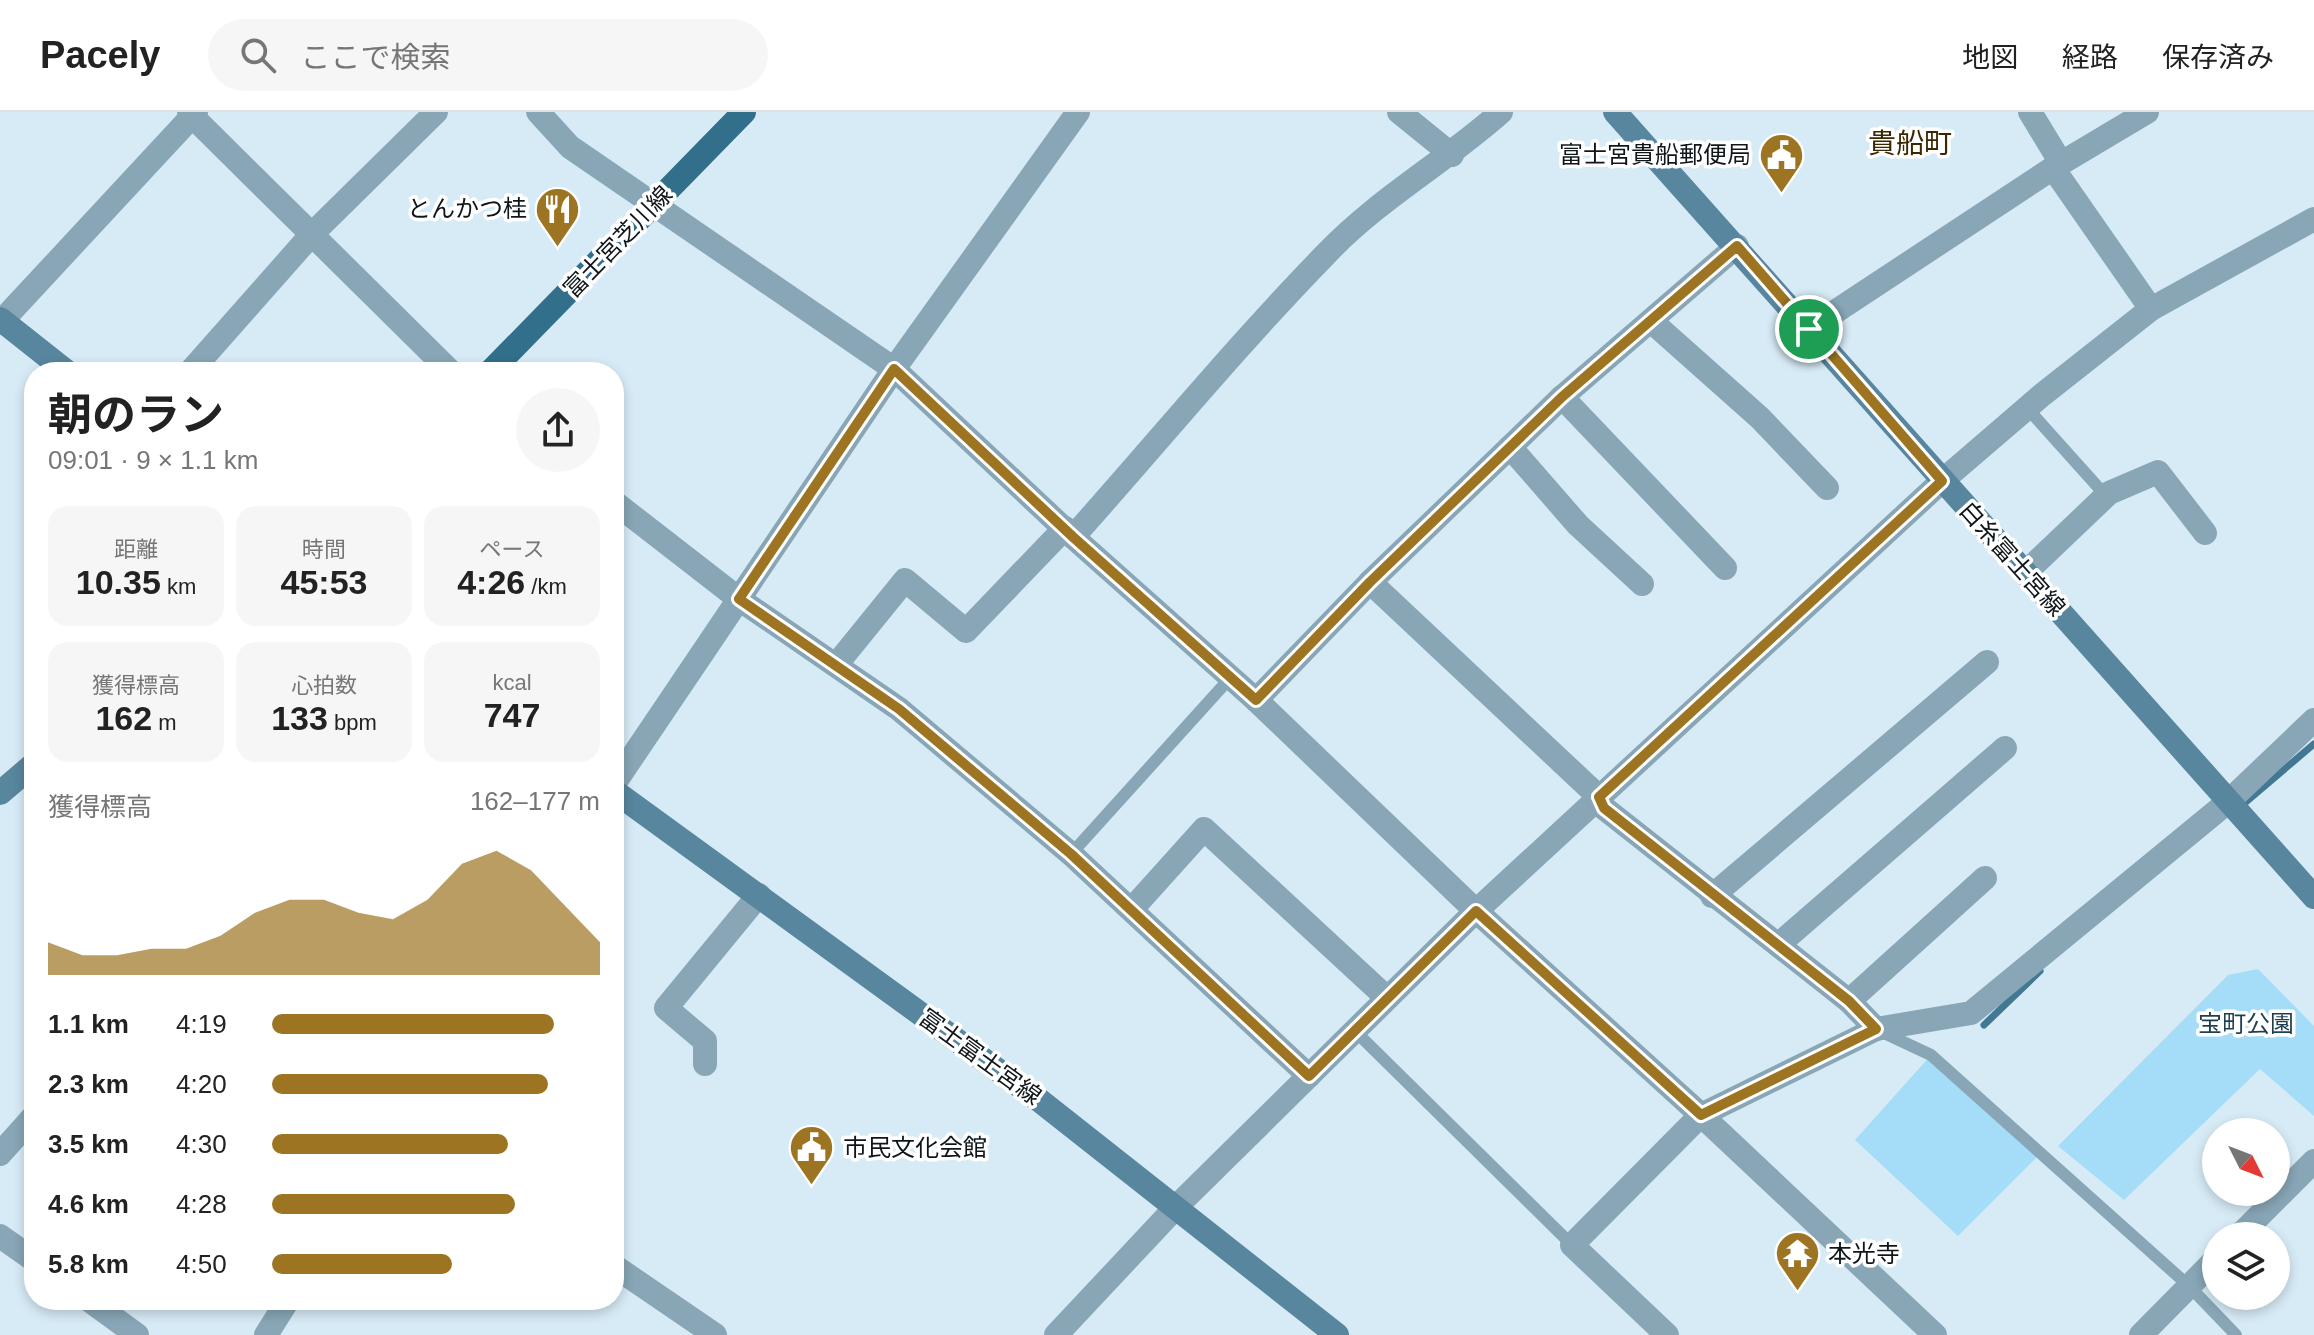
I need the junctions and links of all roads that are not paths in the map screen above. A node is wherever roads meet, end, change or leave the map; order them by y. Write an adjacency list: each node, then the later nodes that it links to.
1 (436, 112): 15 (street)
2 (538, 112): 13 (street)
3 (744, 112): 13 (main road, 富士宮芝川線)
4 (1078, 112): 25 (street)
5 (1399, 112): 11 (street)
6 (1501, 112): 11 (street)
7 (1615, 112): 16 (main road, 白糸富士宮線)
8 (2030, 112): 12 (street)
9 (2147, 112): 12 (street)
10 (193, 113): 15 (street); 18 (street)
11 (1452, 155): 33 (street)
12 (2057, 166): 17 (street); 20 (street)
13 (656, 205): 24 (main road, 富士宮芝川線); 25 (street)
14 (2312, 224): 17 (street)
15 (312, 234): 22 (street); 23 (street)
16 (1737, 246): 19 (street); 20 (main road, 白糸富士宮線)
17 (2151, 309): 27 (street)
18 (1, 321): 21 (main road)
19 (1651, 321): 26 (street); 30 (street)
20 (1809, 329): 29 (main road, 白糸富士宮線)
21 (54, 362)
22 (199, 362)
23 (441, 362)
24 (500, 362)
25 (894, 369): 33 (street); 39 (street)
26 (1562, 397): 28 (street); 35 (street)
27 (2028, 409): 29 (street); 31 (lane)
28 (1510, 447): 37 (street); 38 (street)
29 (1942, 481): 36 (main road, 白糸富士宮線); 49 (street)
30 (1827, 488)
31 (2106, 496): 34 (street); 36 (street)
32 (624, 510): 39 (street)
33 (1069, 533): 41 (street); 42 (street)
34 (2205, 533)
35 (1725, 568)
36 (2025, 573): 51 (main road, 白糸富士宮線)
37 (1370, 582): 43 (street); 49 (street)
38 (1642, 584)
39 (739, 599): 41 (street); 46 (street)
40 (1987, 662): 55 (street)
41 (836, 665): 52 (street)
42 (1231, 677): 43 (street); 52 (lane)
43 (1256, 700): 58 (street)
44 (2314, 720): 51 (street)
45 (2005, 748): 59 (street)
46 (624, 769)
47 (24, 773): 48 (main road)
48 (0, 793)
49 (1599, 797): 55 (street); 58 (street)
50 (624, 798): 54 (main road, 富士富士宮線)
51 (2229, 801): 56 (main road, 白糸富士宮線); 62 (street)
52 (1071, 854): 57 (street)
53 (1985, 878): 61 (street)
54 (759, 895): 64 (street); 70 (main road, 富士富士宮線)
55 (1712, 896): 59 (street)
56 (2314, 897)
57 (1132, 909): 60 (street); 65 (street)
58 (1476, 911): 60 (street); 66 (street)
59 (1778, 945): 61 (street)
60 (1387, 998): 63 (street)
61 (1849, 1001): 62 (street)
62 (1876, 1029): 66 (street); 77 (lane)
63 (1355, 1031): 65 (street); 73 (lane)
64 (705, 1064)
65 (1309, 1076): 70 (street)
66 (1701, 1115): 73 (street); 86 (street)
67 (24, 1127): 68 (street)
68 (0, 1154)
69 (2314, 1161): 71 (street)
70 (1177, 1206): 83 (street); 84 (main road, 富士富士宮線)
71 (2253, 1222)
72 (0, 1236): 74 (street)
73 (1572, 1245): 85 (street)
74 (24, 1253)
75 (624, 1273): 80 (street)
76 (2202, 1273): 77 (street)
77 (2189, 1286): 87 (street); 88 (lane)
78 (103, 1310): 81 (street)
79 (282, 1310): 82 (street)
80 (701, 1331)
81 (137, 1335)
82 (266, 1335)
83 (1056, 1335)
84 (1337, 1335)
85 (1667, 1335)
86 (1935, 1335)
87 (2141, 1335)
88 (2236, 1335)

